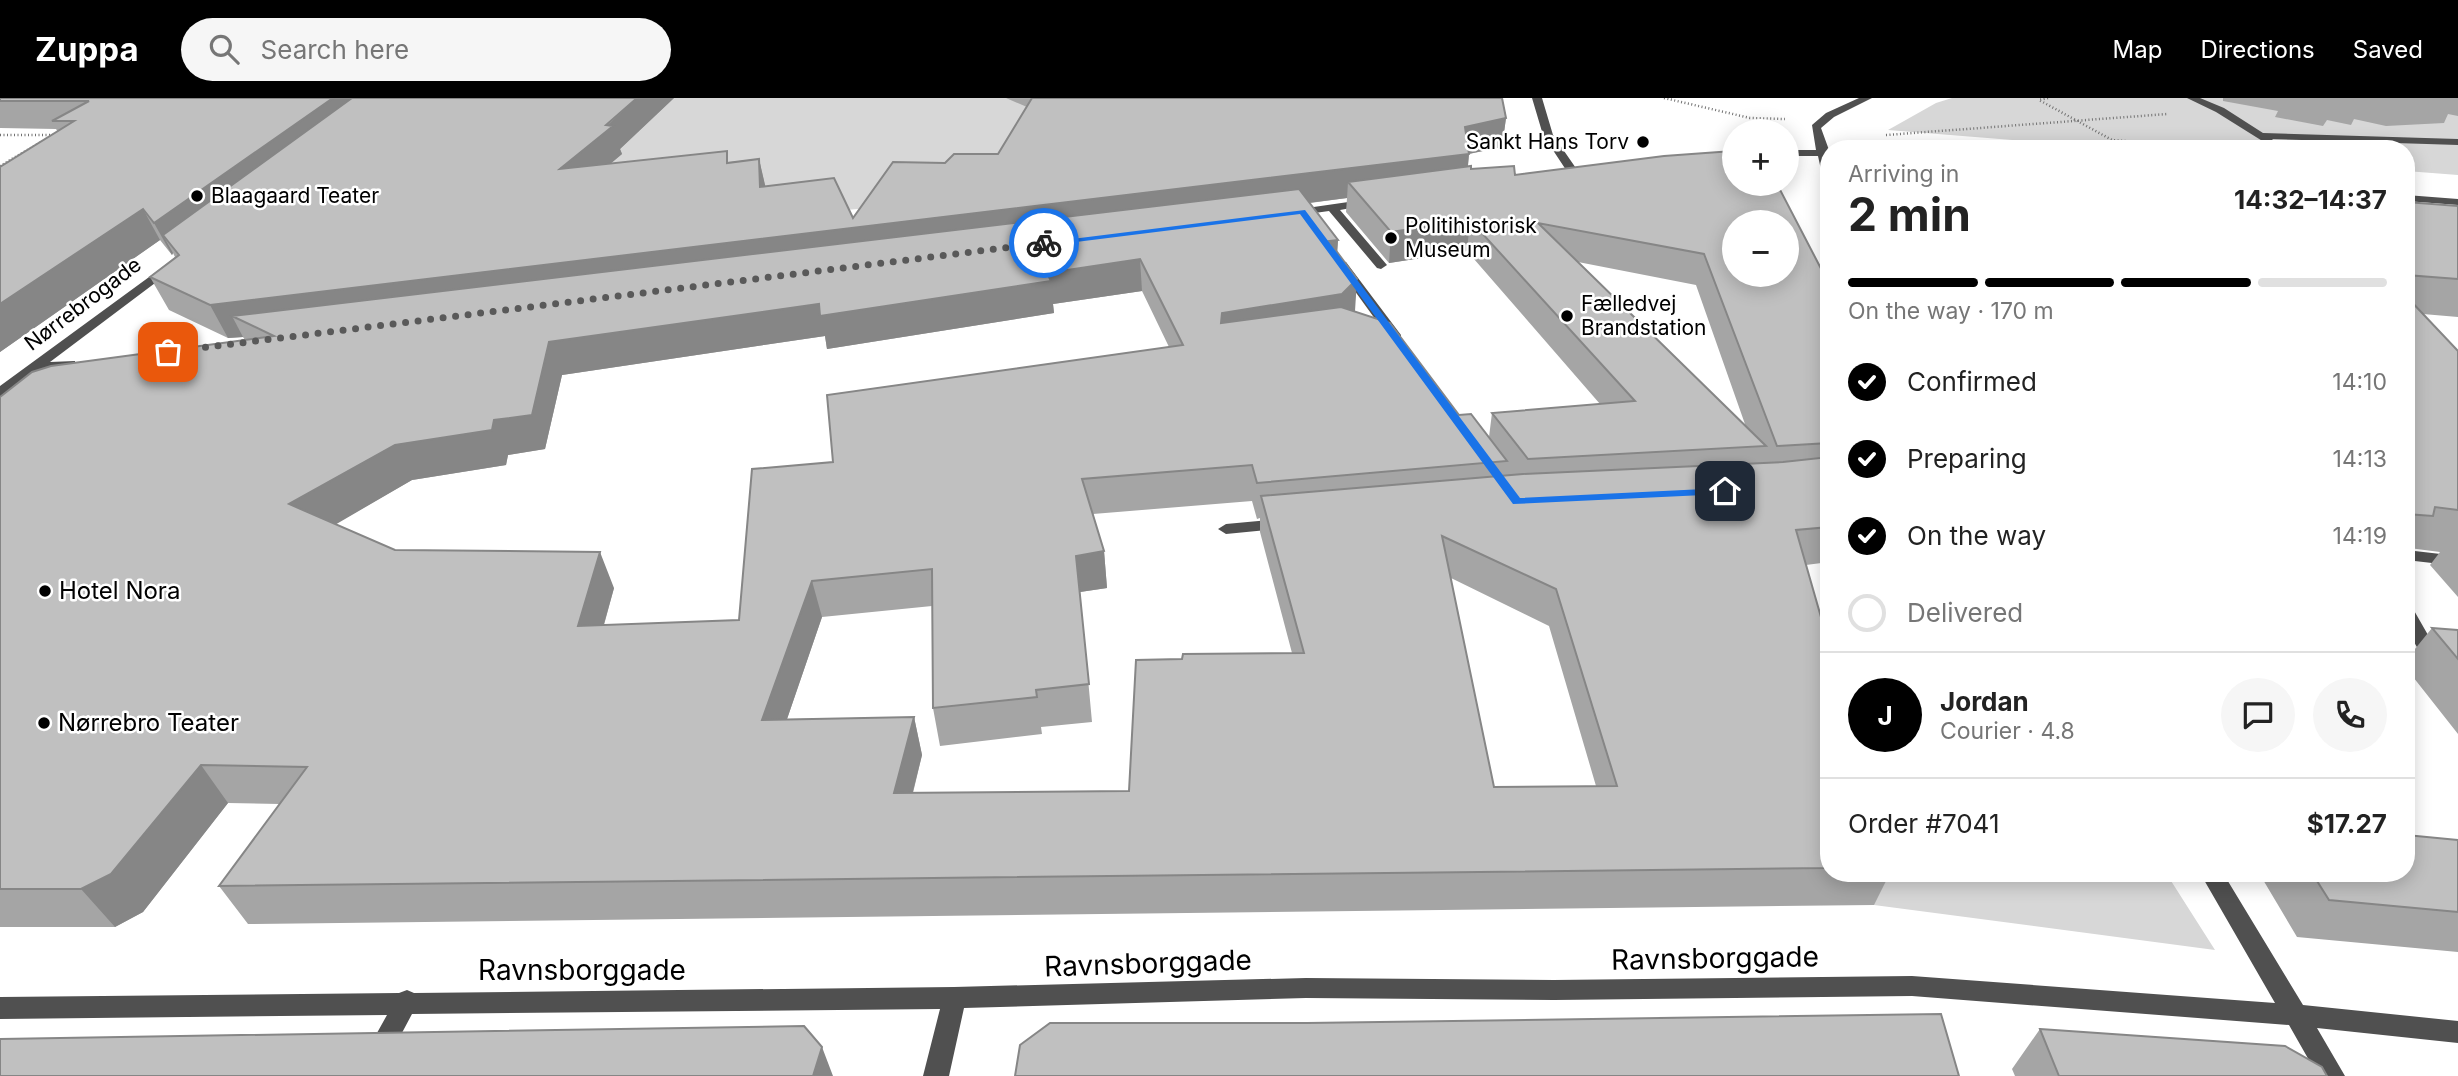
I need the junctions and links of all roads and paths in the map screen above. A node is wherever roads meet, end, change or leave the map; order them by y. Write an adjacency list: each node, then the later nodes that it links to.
1 (1537, 98): 23 (street)
2 (1664, 98): 7 (path)
3 (1867, 98): 7 (street)
4 (2048, 98): 8 (path)
5 (2192, 98): 6 (street)
6 (2220, 110): 8 (path); 13 (street)
7 (1824, 120): 14 (street)
8 (2076, 120): 12 (path); 15 (path)
9 (0, 135): 10 (path)
10 (54, 135): 11 (path); 22 (path)
11 (67, 135)
12 (1885, 135)
13 (2264, 136): 16 (street); 17 (street)
14 (1820, 140)
15 (2112, 140)
16 (2268, 140)
17 (2393, 140)
18 (2415, 141): 19 (street)
19 (2458, 142)
20 (1799, 153): 21 (street)
21 (1820, 153)
22 (0, 166)
23 (1574, 174)
24 (2415, 199): 26 (street)
25 (1385, 200): 27 (street)
26 (2458, 202)
27 (1332, 208): 28 (street); 33 (street)
28 (1302, 212): 29 (street); 30 (street)
29 (1274, 215)
30 (1314, 228)
31 (1335, 256): 34 (street)
32 (179, 259): 36 (street, Nørrebrogade)
33 (1381, 265)
34 (1403, 348)
35 (82, 362): 36 (street)
36 (32, 369): 37 (street, Nørrebrogade)
37 (0, 393)
38 (1295, 523): 39 (street)
39 (1226, 529)
40 (2415, 556): 41 (street)
41 (2458, 561)
42 (2415, 627): 43 (street)
43 (2431, 656)
44 (2216, 882): 48 (street)
45 (954, 998): 46 (street, Ravnsborggade); 48 (street, Ravnsborggade); 51 (street)
46 (407, 1001): 47 (street, Ravnsborggade); 50 (street)
47 (0, 1007)
48 (2296, 1014): 49 (street, Ravnsborggade); 52 (street)
49 (2458, 1032)
50 (366, 1076)
51 (936, 1076)
52 (2332, 1076)

